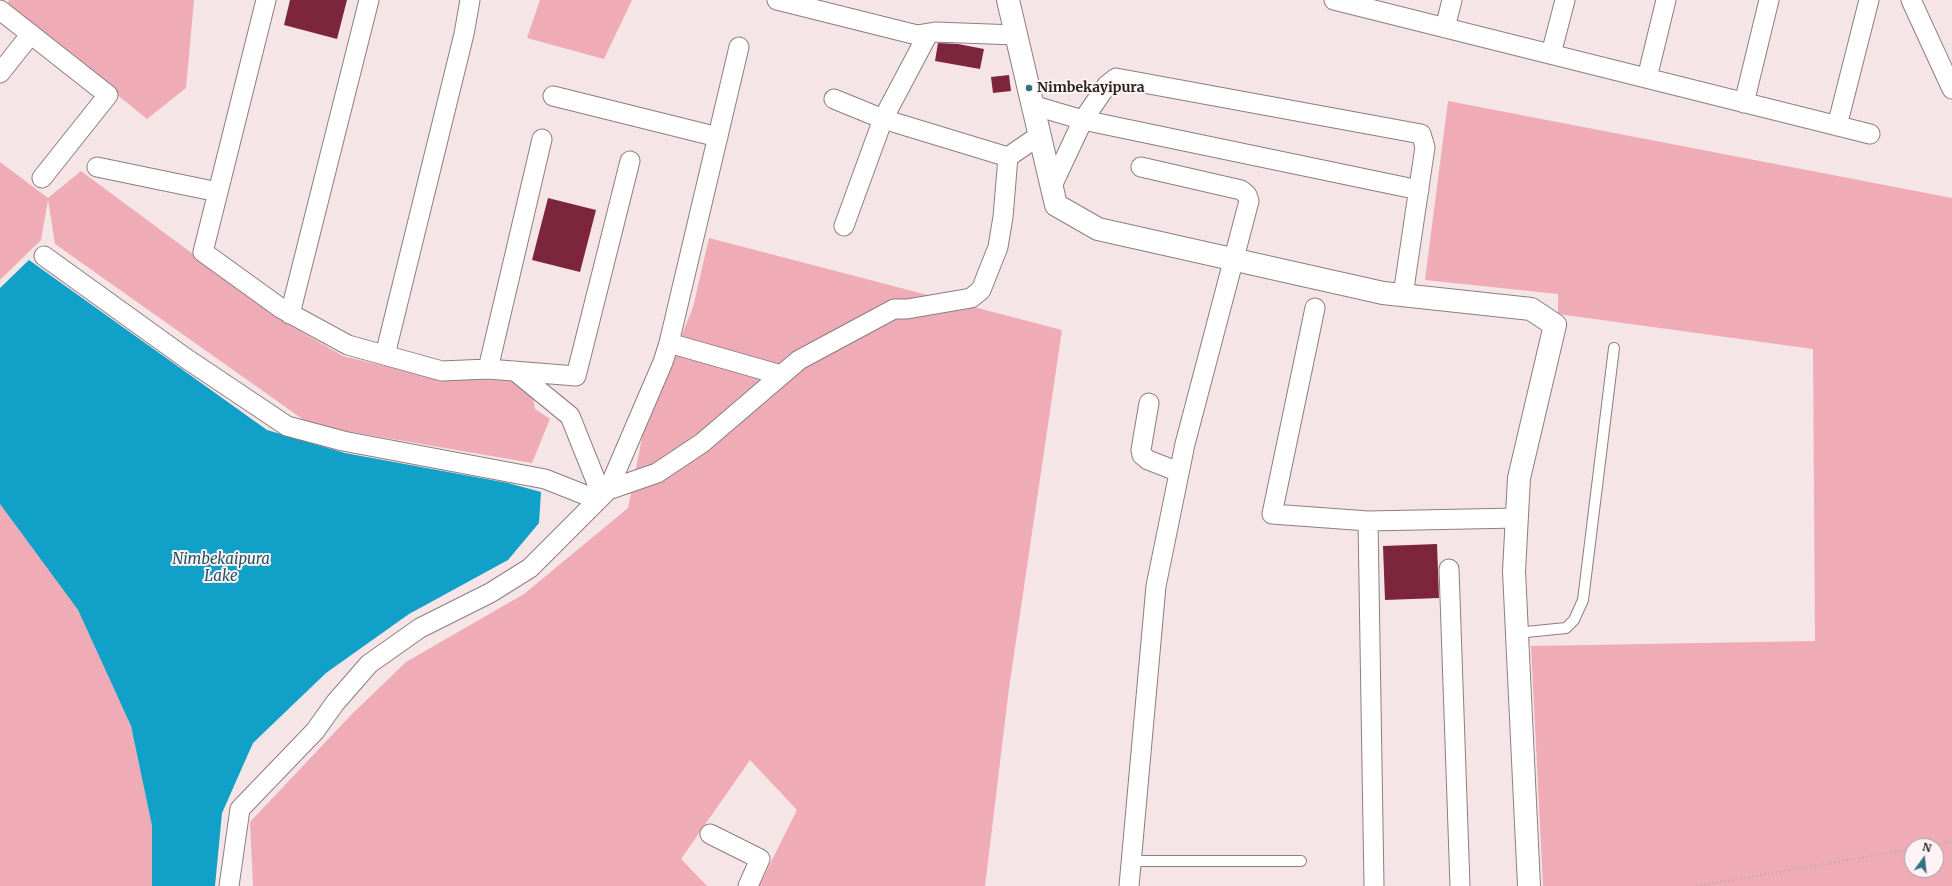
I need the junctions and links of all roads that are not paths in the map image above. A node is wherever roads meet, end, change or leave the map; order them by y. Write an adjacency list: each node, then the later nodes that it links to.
1 (266, 0): 41 (street)
2 (369, 0): 47 (street)
3 (470, 0): 50 (street)
4 (1008, 0): 17 (main road)
5 (1334, 0): 14 (street)
6 (1452, 0): 14 (street)
7 (1565, 0): 19 (street)
8 (1666, 0): 21 (street)
9 (1769, 0): 25 (street)
10 (1869, 0): 29 (street)
11 (1911, 0): 22 (street)
12 (785, 1): 16 (street)
13 (0, 10): 15 (street)
14 (1445, 28): 19 (street)
15 (31, 34): 20 (street); 38 (street)
16 (928, 34): 17 (street); 27 (street)
17 (1016, 34): 26 (main road)
18 (739, 47): 32 (street)
19 (1550, 54): 21 (street)
20 (0, 73)
21 (1646, 78): 25 (street)
22 (1952, 89)
23 (553, 96): 32 (street)
24 (834, 99): 27 (street)
25 (1744, 103): 29 (street)
26 (1032, 105): 28 (street); 31 (main road)
27 (883, 119): 34 (street); 42 (street)
28 (1082, 120): 39 (street); 40 (street); 40 (street)
29 (1837, 126): 30 (street)
30 (1870, 134)
31 (1040, 135): 34 (street); 39 (main road)
32 (718, 137): 48 (street)
33 (542, 139): 51 (street)
34 (1008, 157): 53 (street)
35 (630, 161): 52 (street)
36 (97, 167): 41 (street)
37 (1141, 167): 44 (street)
38 (42, 178)
39 (1052, 186): 44 (main road)
40 (1419, 190): 45 (street)
41 (218, 192): 47 (street)
42 (844, 226)
43 (44, 256): 56 (street)
44 (1234, 260): 45 (main road); 55 (street)
45 (1403, 295): 57 (main road)
46 (1315, 308): 58 (street)
47 (290, 314): 50 (street)
48 (669, 343): 53 (street); 56 (street)
49 (1614, 348): 60 (lane)
50 (385, 355): 51 (street)
51 (488, 369): 52 (street)
52 (515, 371): 56 (street)
53 (781, 375): 56 (street)
54 (1149, 402): 55 (street)
55 (1179, 472): 62 (street)
56 (603, 496): 64 (street)
57 (1517, 518): 58 (street); 60 (main road)
58 (1368, 521): 67 (street)
59 (1449, 569): 68 (street)
60 (1516, 633): 69 (main road)
61 (710, 834): 65 (street)
62 (1131, 861): 63 (lane); 66 (street)
63 (1301, 861)
64 (229, 886)
65 (748, 886)
66 (1129, 886)
67 (1374, 886)
68 (1460, 886)
69 (1529, 886)

